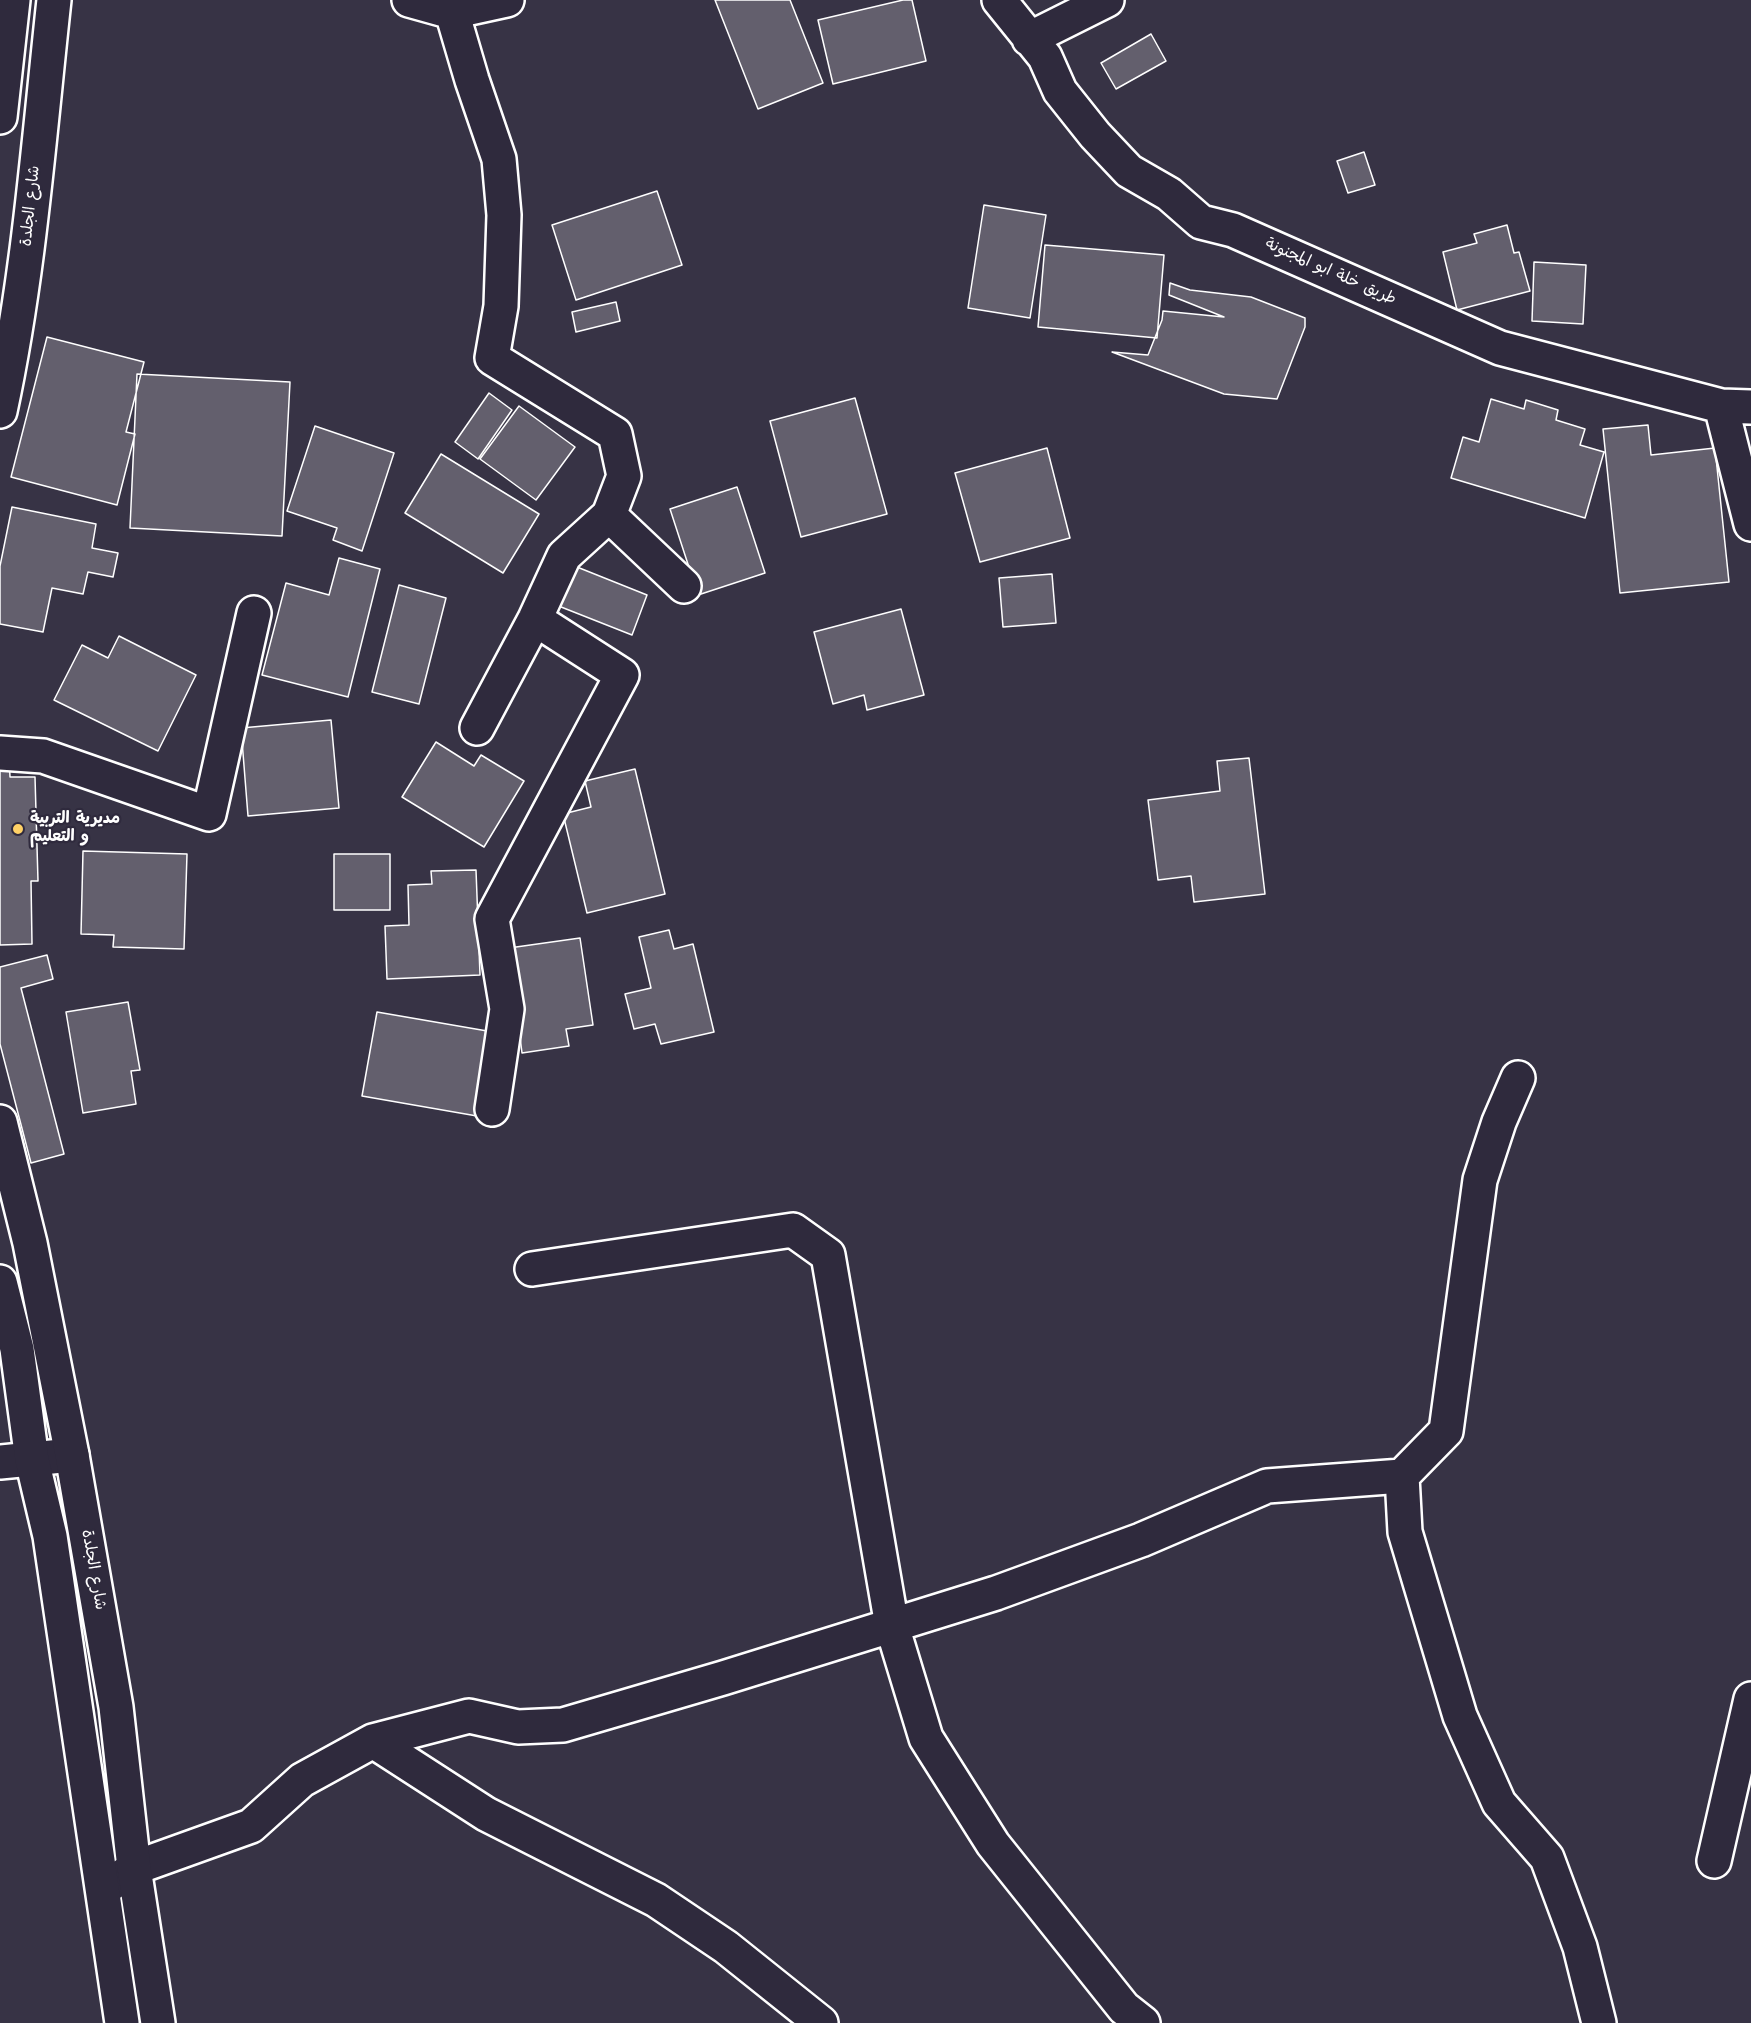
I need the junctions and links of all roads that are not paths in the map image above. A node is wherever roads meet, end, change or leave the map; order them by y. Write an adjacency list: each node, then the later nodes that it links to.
1 (54, 0): 11 (street, شارع الجلدة)
2 (409, 0): 7 (street)
3 (507, 0): 7 (street)
4 (999, 0): 8 (street, طريق خلة ابو المجنونة)
5 (1107, 0): 8 (street)
6 (8, 3): 9 (street)
7 (452, 12): 12 (street)
8 (1029, 39): 10 (street, طريق خلة ابو المجنونة)
9 (0, 117)
10 (1736, 406): 13 (street)
11 (0, 411)
12 (609, 515): 14 (street); 16 (street)
13 (1751, 524)
14 (684, 586)
15 (254, 613): 18 (street)
16 (535, 619): 17 (street); 20 (street)
17 (477, 728)
18 (0, 753)
19 (1518, 1078): 27 (street)
20 (492, 1109)
21 (0, 1122): 24 (street, شارع الجلدة)
22 (532, 1269): 28 (street)
23 (0, 1282): 25 (street)
24 (72, 1455): 25 (street); 32 (street, شارع الجلدة)
25 (32, 1460): 26 (street); 33 (street)
26 (0, 1462)
27 (1402, 1476): 28 (street); 38 (street)
28 (892, 1626): 30 (street); 37 (street)
29 (1751, 1699): 31 (street)
30 (373, 1741): 32 (street); 36 (street)
31 (1714, 1861)
32 (134, 1868): 33 (street); 35 (street, شارع الجلدة)
33 (102, 1890): 34 (street)
34 (122, 2023)
35 (158, 2023)
36 (821, 2023)
37 (1143, 2023)
38 (1599, 2023)

